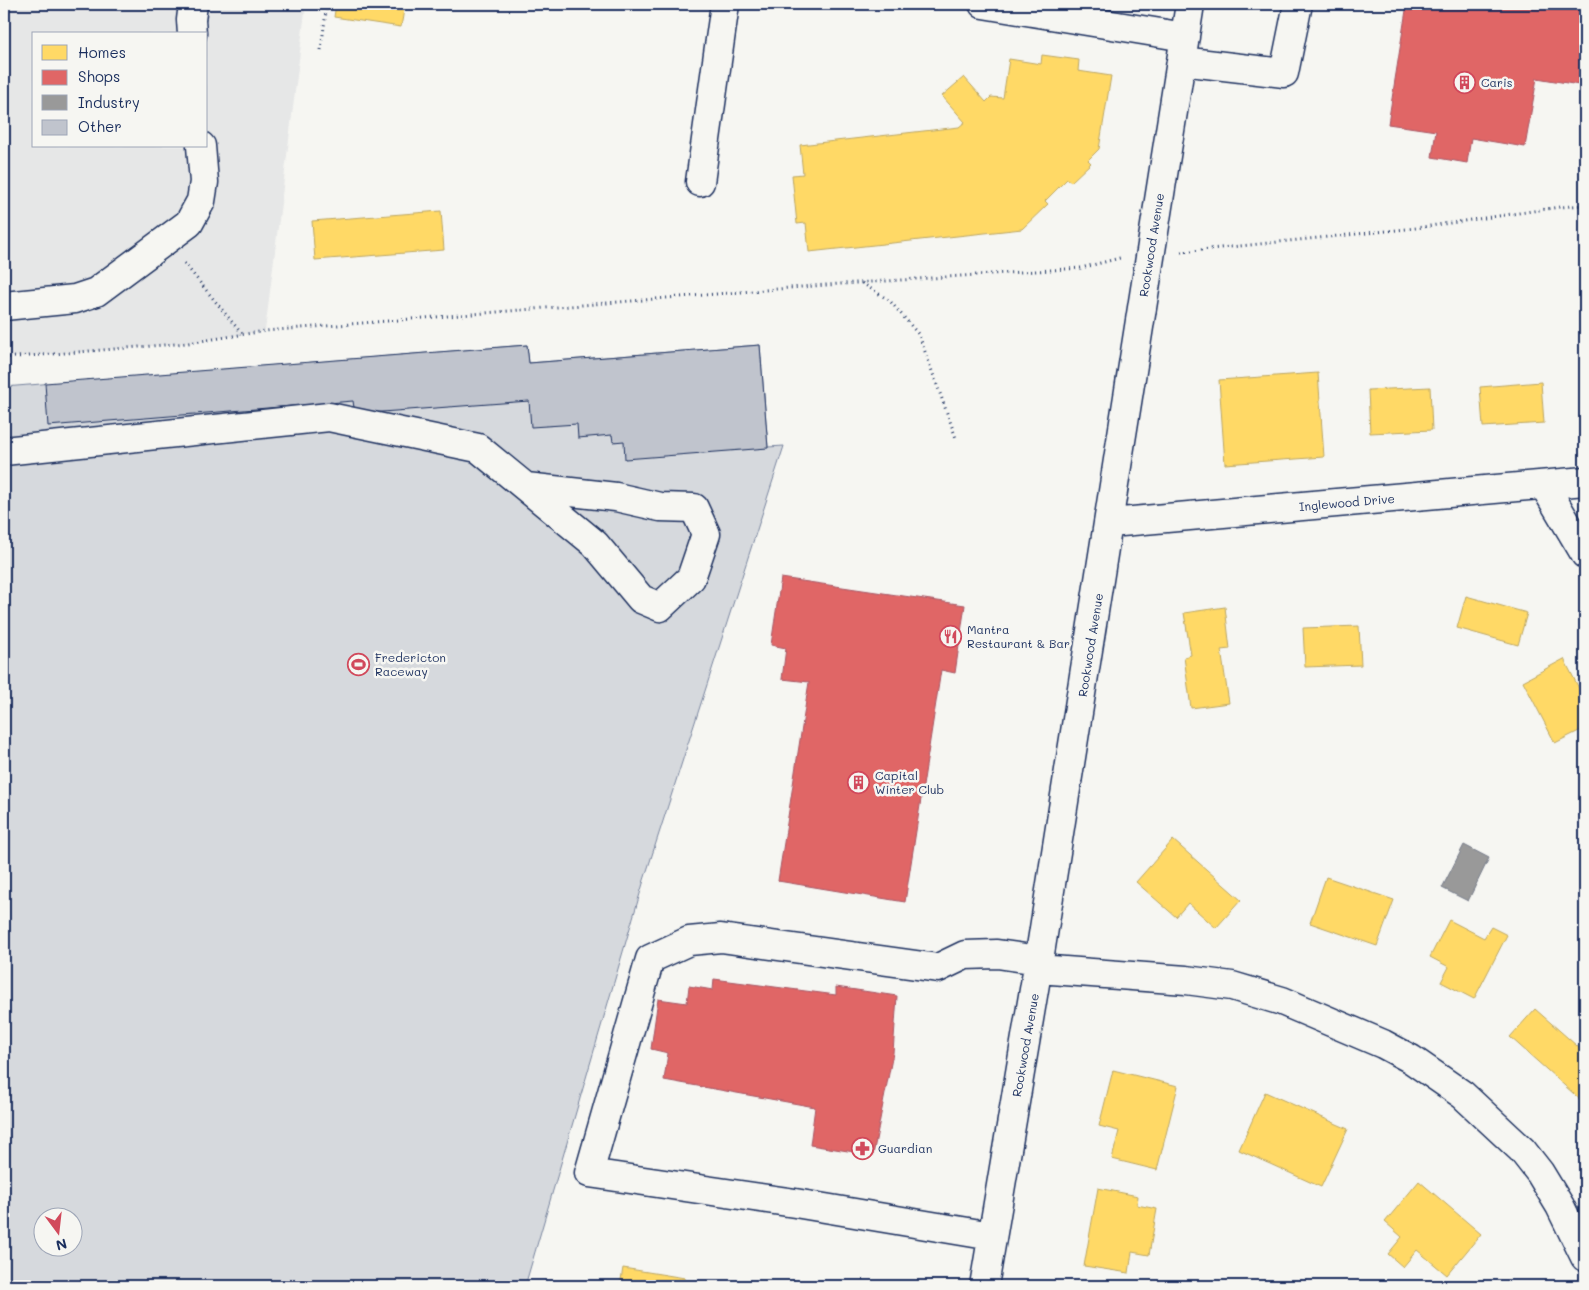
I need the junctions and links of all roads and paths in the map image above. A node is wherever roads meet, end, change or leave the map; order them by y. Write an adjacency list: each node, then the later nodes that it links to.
1 (194, 4): 7 (street)
2 (327, 4): 9 (path)
3 (725, 4): 11 (street)
4 (983, 4): 8 (street)
5 (1190, 4): 8 (street, Rookwood Avenue)
6 (1298, 4): 8 (street)
7 (192, 32)
8 (1183, 49): 25 (street, Rookwood Avenue)
9 (321, 50)
10 (201, 148): 13 (street)
11 (700, 182)
12 (1585, 205): 14 (path)
13 (166, 240): 17 (street); 18 (path)
14 (1174, 252)
15 (1124, 257): 16 (path)
16 (862, 282): 18 (path); 20 (path)
17 (4, 306)
18 (242, 334): 19 (path)
19 (4, 358)
20 (956, 438)
21 (4, 451): 24 (street)
22 (1585, 481): 23 (street, Inglewood Drive)
23 (1544, 485): 25 (street, Inglewood Drive); 26 (street)
24 (526, 487): 24 (street)
25 (1110, 523): 27 (street, Rookwood Avenue)
26 (1585, 554)
27 (1039, 965): 28 (street, Rookwood Avenue); 28 (street); 29 (street)
28 (992, 1236): 30 (street, Rookwood Avenue)
29 (1585, 1257)
30 (984, 1286)

